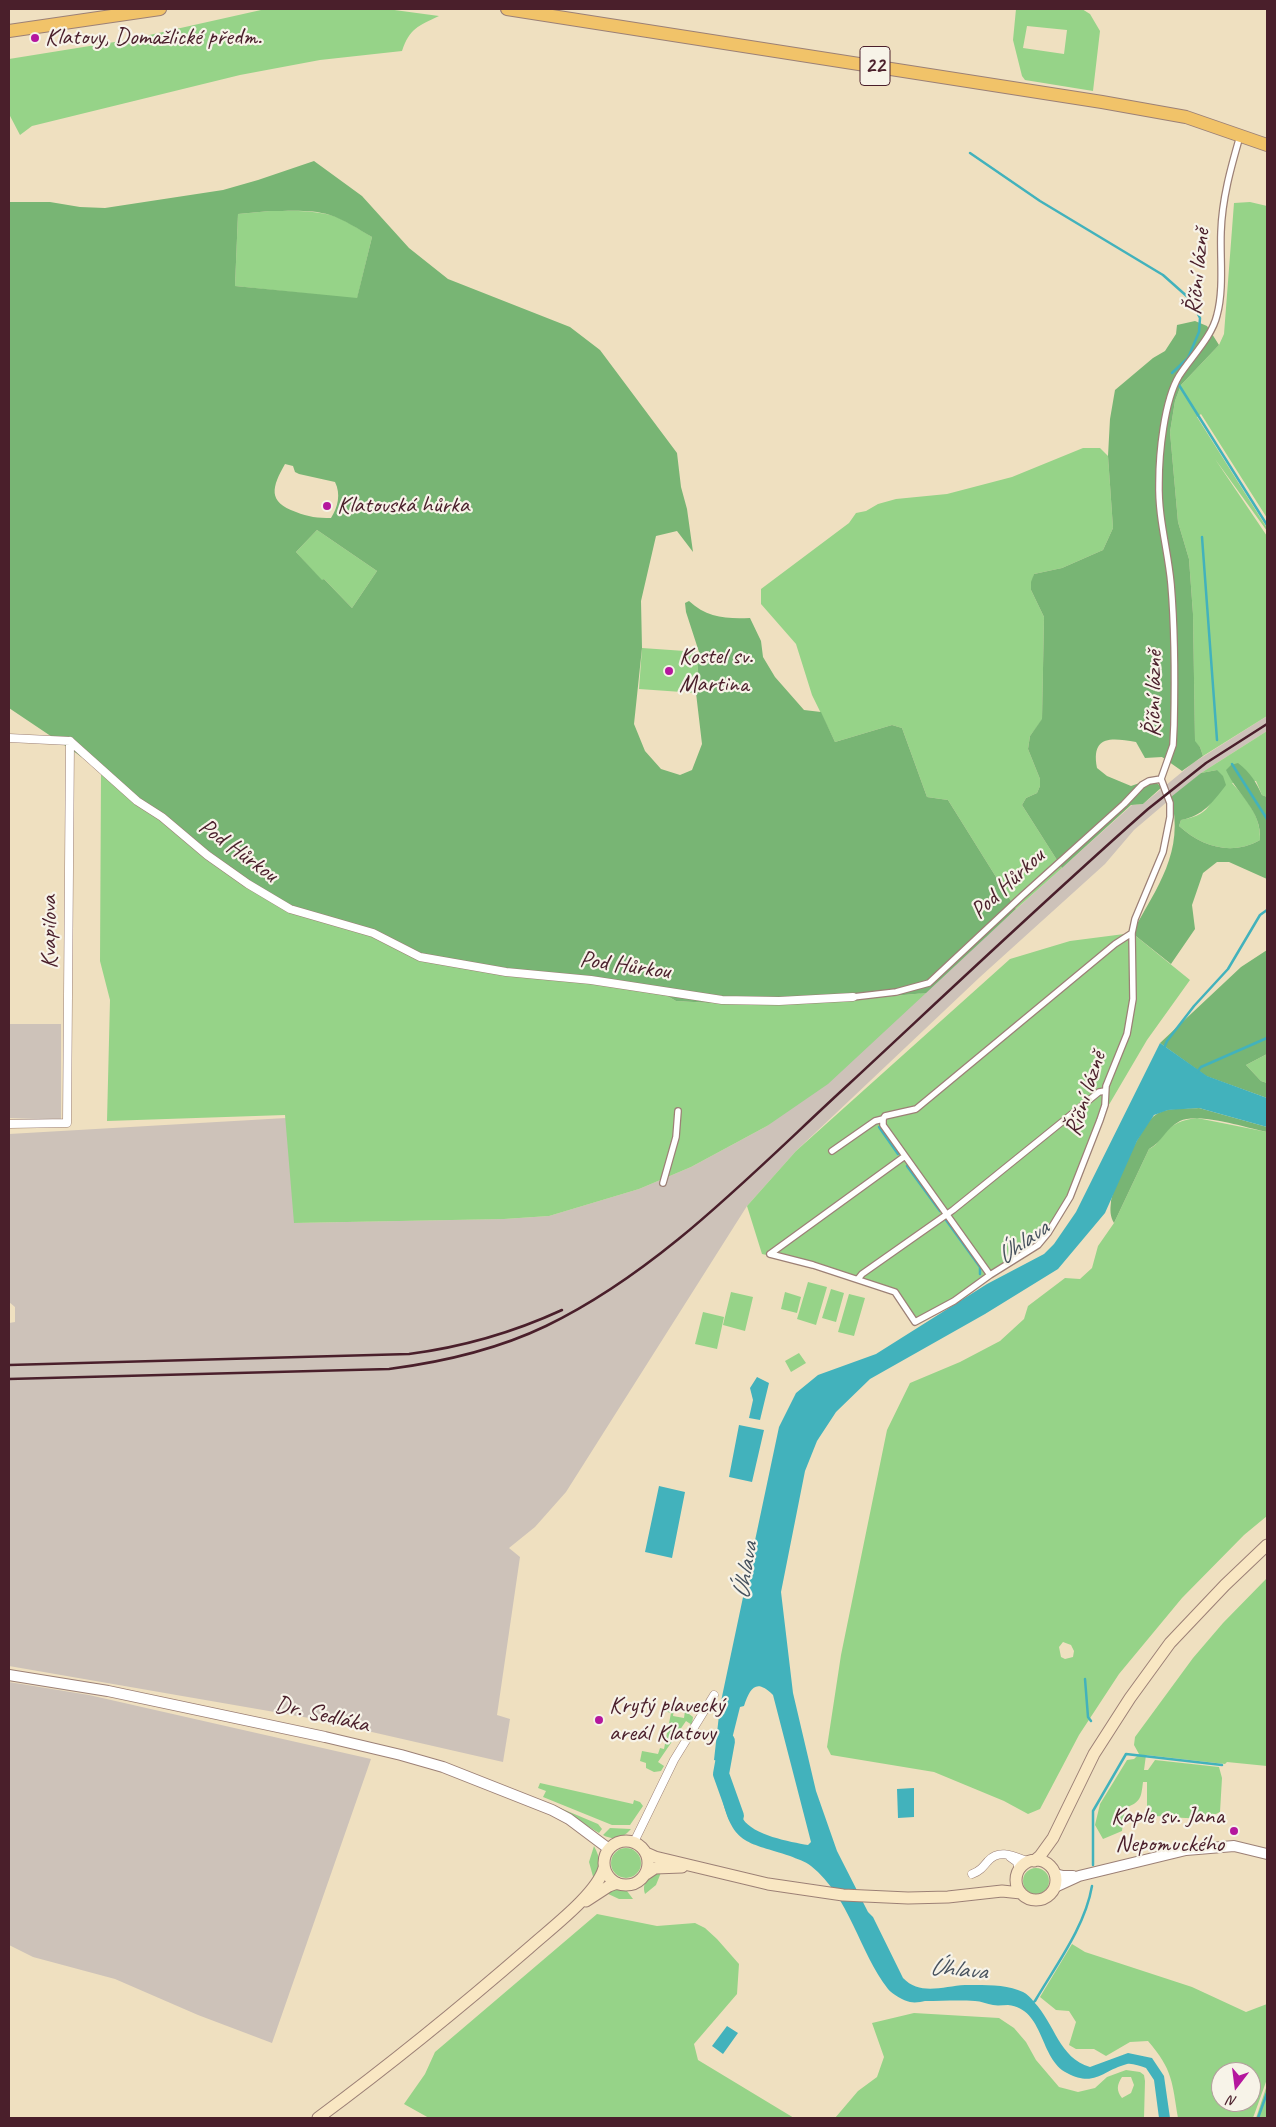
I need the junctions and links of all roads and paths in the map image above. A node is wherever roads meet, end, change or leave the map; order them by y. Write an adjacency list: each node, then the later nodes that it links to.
1 (160, 9): 3 (main road)
2 (507, 9): 4 (main road, 22)
3 (9, 31)
4 (1240, 135): 5 (main road, 22); 8 (street, Říční lázně)
5 (1267, 145)
6 (9, 738): 7 (street)
7 (70, 741): 10 (street, Pod Hůrkou); 14 (street, Kvapilova)
8 (1161, 779): 9 (street, Říční lázně); 10 (street, Pod Hůrkou)
9 (1132, 933): 11 (street, Říční lázně); 13 (street)
10 (853, 997)
11 (1105, 1091): 18 (street); 19 (street, Říční lázně)
12 (678, 1111): 17 (street)
13 (883, 1119): 15 (street); 16 (street)
14 (9, 1124)
15 (832, 1151)
16 (905, 1156): 18 (street); 20 (street)
17 (663, 1183)
18 (946, 1213): 19 (street); 20 (street)
19 (990, 1275): 20 (street, Říční lázně)
20 (858, 1279)
21 (1267, 1545): 24 (main road)
22 (9, 1675): 26 (street, Dr. Sedláka)
23 (714, 1695): 25 (street)
24 (1052, 1838): 30 (main road); 33 (main road)
25 (634, 1842): 26 (main road); 27 (main road)
26 (609, 1849): 32 (main road)
27 (646, 1853): 31 (main road); 34 (main road)
28 (1007, 1854): 30 (street); 35 (street); 36 (street)
29 (1267, 1854): 37 (street)
30 (1032, 1861): 33 (main road); 36 (main road)
31 (693, 1866): 34 (main road); 40 (main road)
32 (604, 1868): 38 (main road); 42 (main road)
33 (1053, 1870): 37 (street); 39 (main road)
34 (646, 1874): 38 (main road)
35 (972, 1874)
36 (1018, 1875): 40 (main road); 41 (main road)
37 (1079, 1876): 39 (street)
38 (617, 1884): 42 (main road)
39 (1055, 1886): 41 (main road)
40 (1002, 1891): 41 (main road)
41 (1021, 1893)
42 (572, 1910): 43 (main road)
43 (318, 2118)

